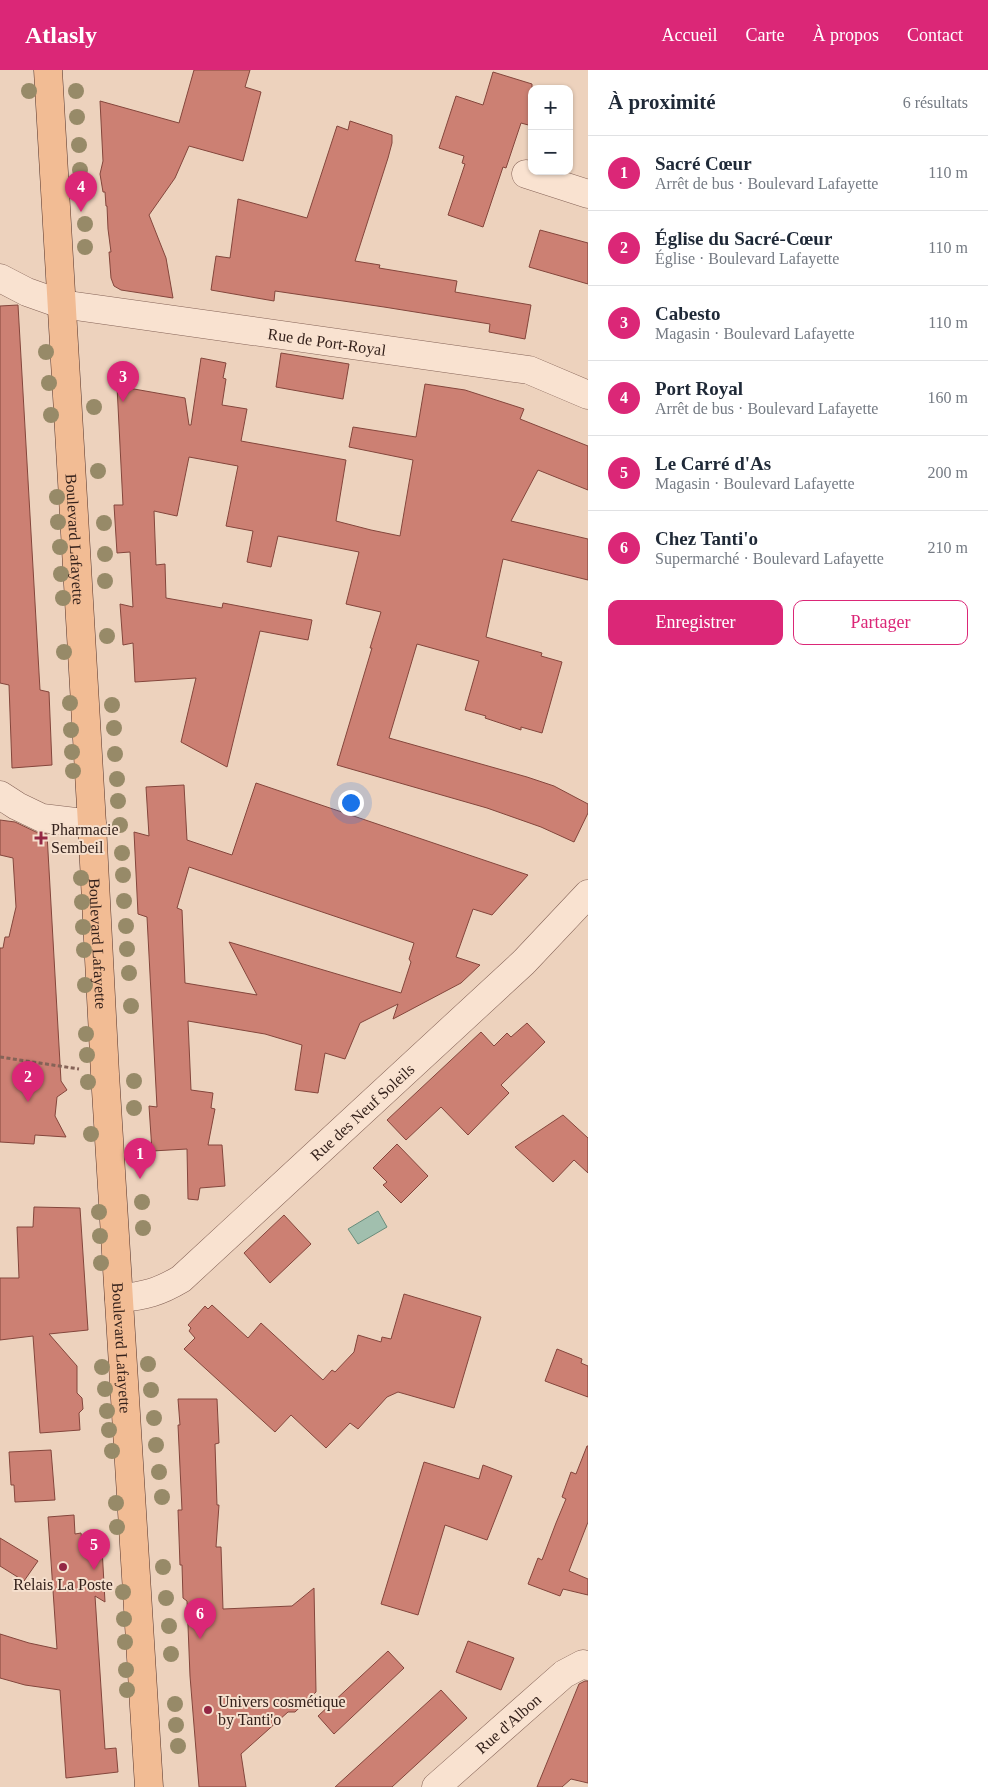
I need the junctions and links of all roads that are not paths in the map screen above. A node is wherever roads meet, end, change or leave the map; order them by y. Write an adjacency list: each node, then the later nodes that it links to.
1 (48, 70): 5 (main road, Boulevard Lafayette)
2 (526, 174): 3 (street)
3 (588, 194)
4 (0, 278): 5 (street, Rue de Port-Royal)
5 (61, 304): 6 (street, Rue de Port-Royal); 8 (main road, Boulevard Lafayette)
6 (588, 395)
7 (0, 795): 8 (street)
8 (92, 824): 10 (main road, Boulevard Lafayette)
9 (588, 894): 10 (street, Rue des Neuf Soleils)
10 (119, 1298): 12 (main road, Boulevard Lafayette)
11 (586, 1665): 13 (street, Rue d'Albon)
12 (149, 1787)
13 (436, 1787)

